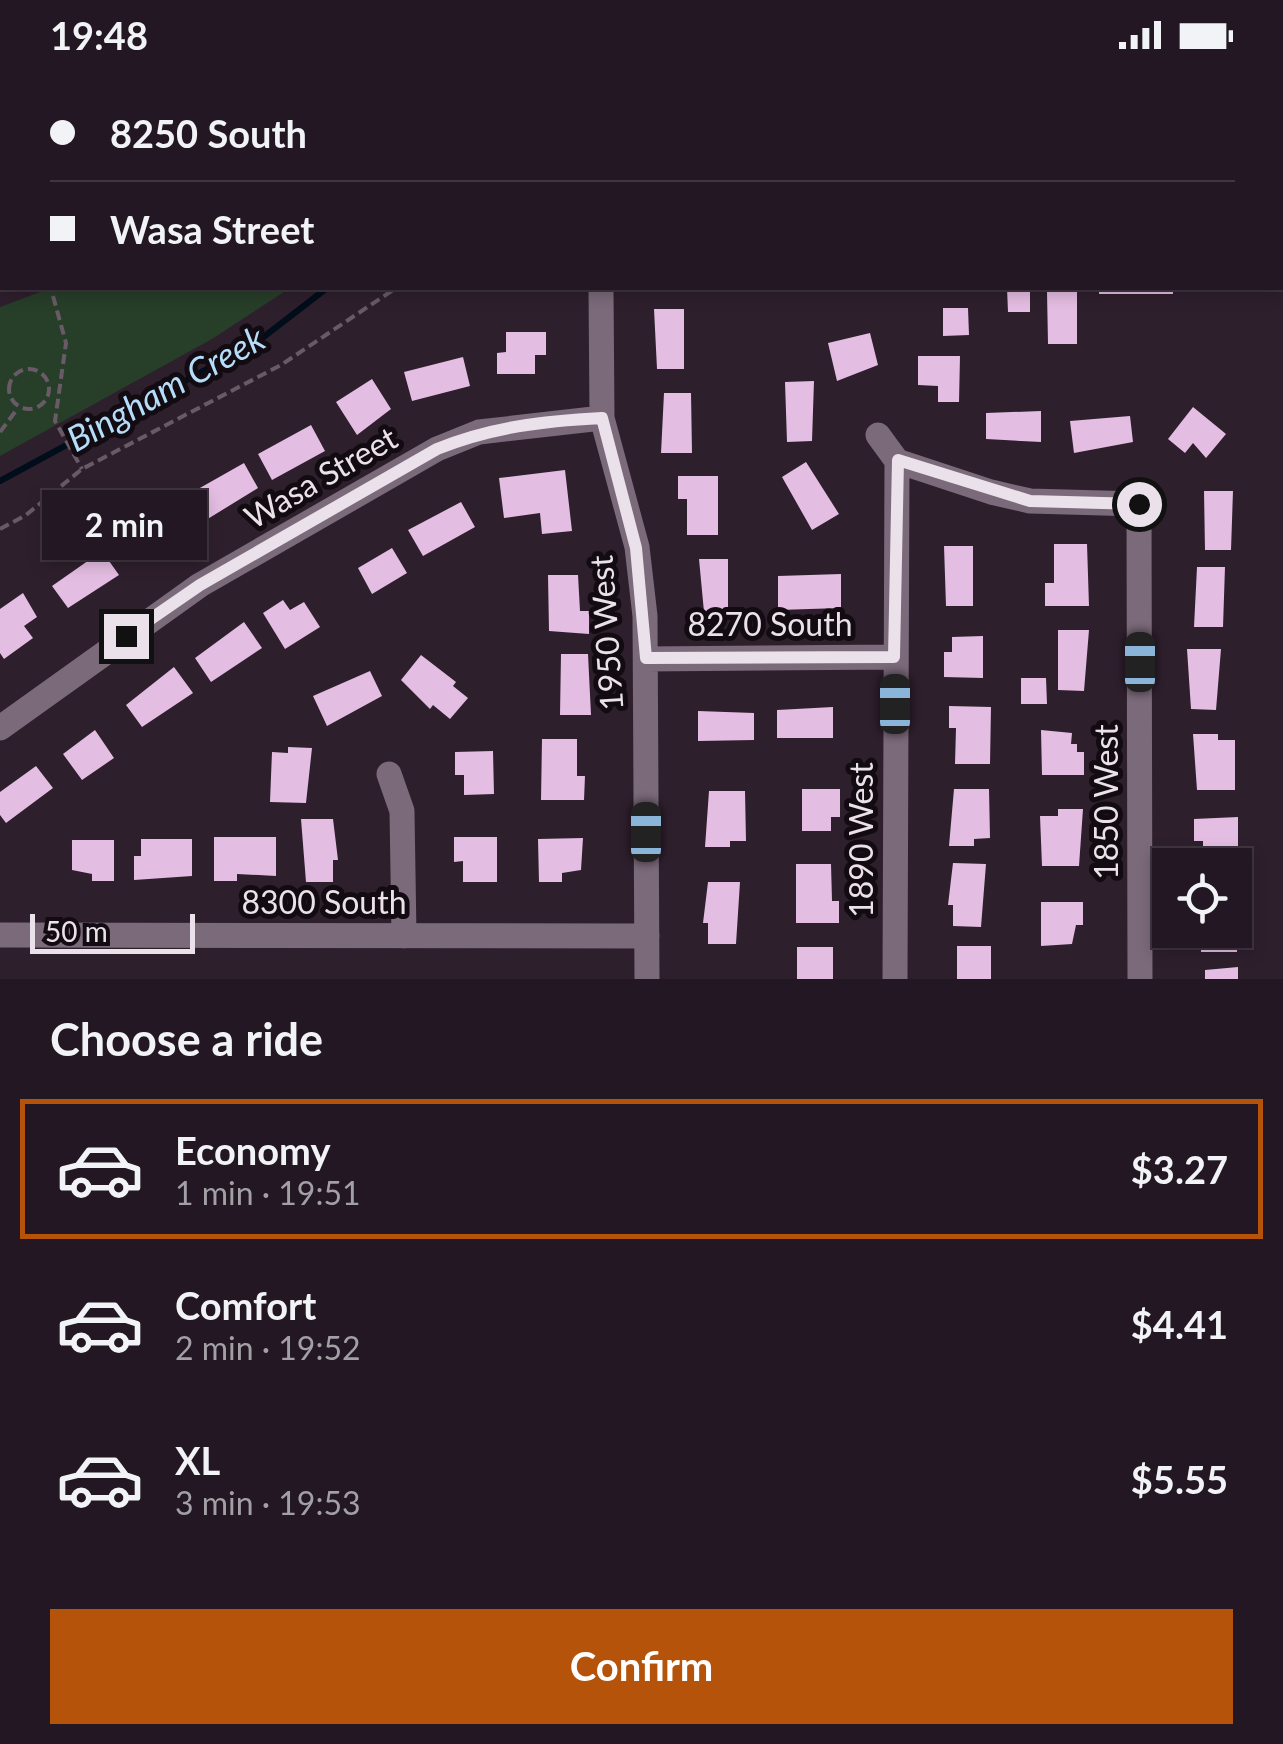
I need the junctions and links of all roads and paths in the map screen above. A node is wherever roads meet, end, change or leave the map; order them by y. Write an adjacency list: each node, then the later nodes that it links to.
1 (393, 290): 11 (path)
2 (601, 290): 7 (street, 1950 West)
3 (53, 296): 4 (path)
4 (65, 339): 5 (path); 11 (path)
5 (57, 340)
6 (19, 406): 6 (path); 8 (path)
7 (602, 418): 14 (street, 1950 West); 15 (street, Wasa Street)
8 (0, 432)
9 (878, 435): 10 (street)
10 (898, 460): 13 (street, 1890 West); 22 (street, 1850 West)
11 (82, 469): 12 (path)
12 (0, 529)
13 (894, 657): 14 (street, 8270 South); 21 (street, 1890 West)
14 (646, 658): 19 (street, 1950 West)
15 (0, 728)
16 (388, 774): 18 (street)
17 (0, 935): 18 (street, 8300 South)
18 (404, 936): 19 (street, 8300 South)
19 (647, 936): 20 (street, 1950 West)
20 (647, 979)
21 (895, 979)
22 (1140, 979)

